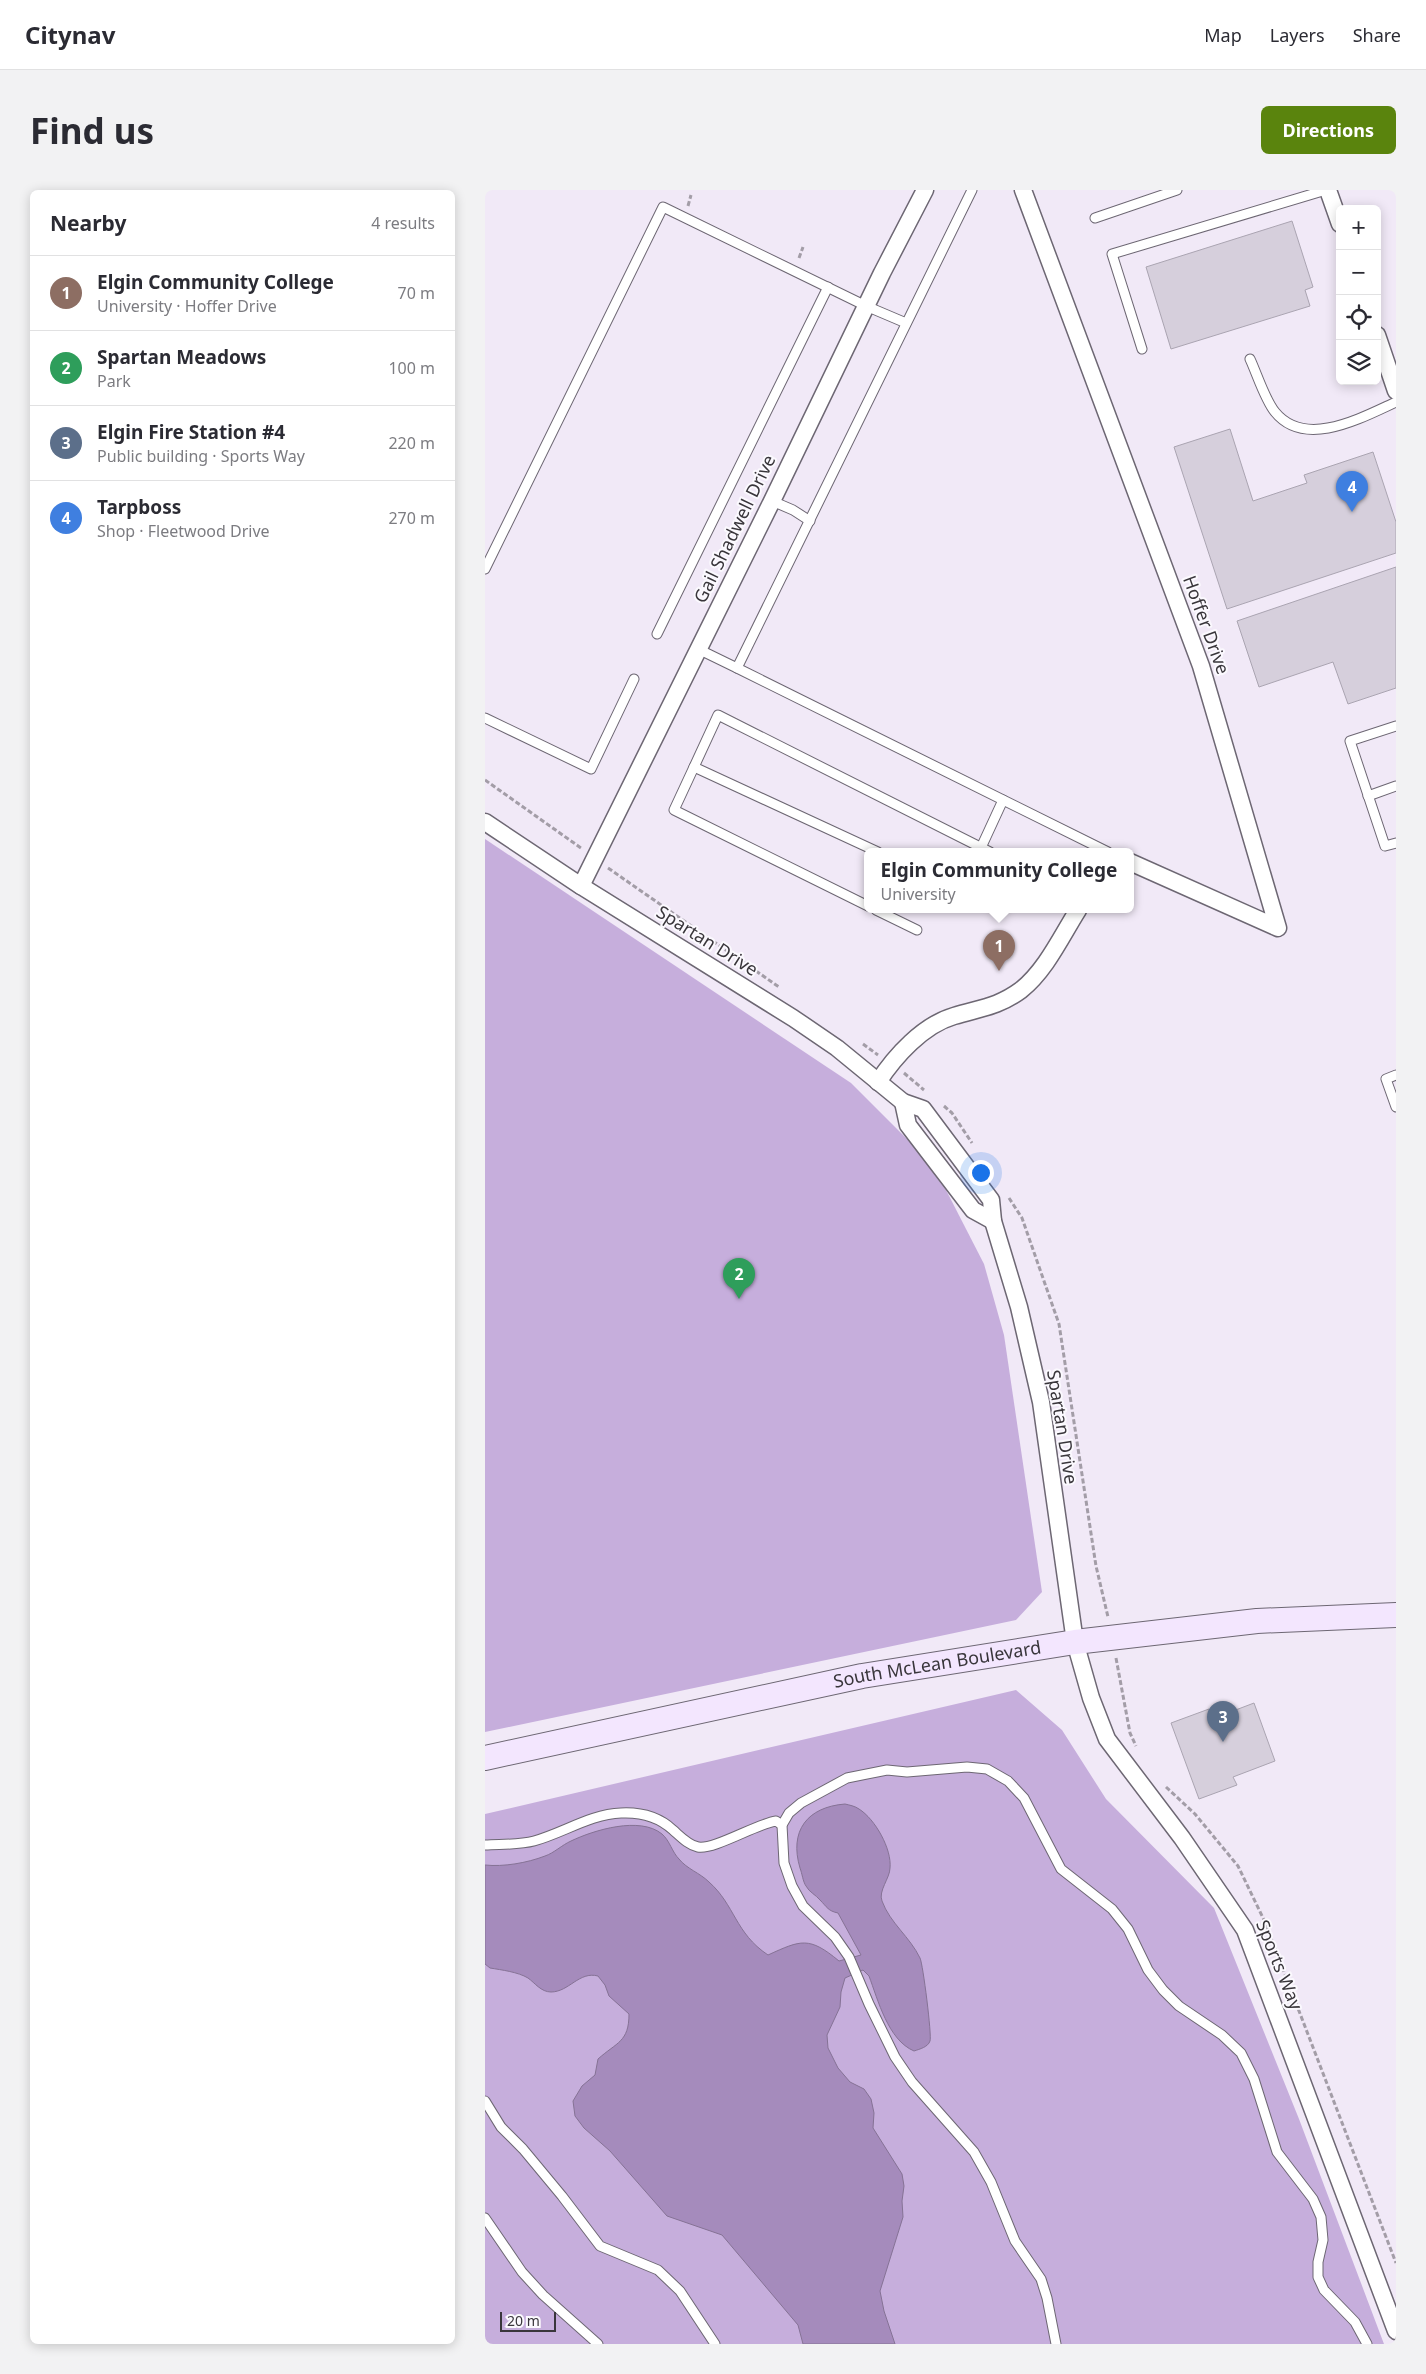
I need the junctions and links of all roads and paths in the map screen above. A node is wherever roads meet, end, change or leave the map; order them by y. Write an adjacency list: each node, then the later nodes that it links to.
1 (925, 190): 13 (street, Gail Shadwell Drive)
2 (973, 190): 14 (lane)
3 (1023, 190): 41 (street, Hoffer Drive)
4 (1177, 190): 9 (lane)
5 (1327, 190): 8 (street); 16 (lane)
6 (691, 194): 7 (path)
7 (688, 206)
8 (1336, 214)
9 (1095, 218)
10 (803, 247): 11 (path)
11 (799, 259)
12 (828, 287): 13 (lane); 22 (lane); 23 (lane)
13 (866, 306): 14 (lane); 20 (street, Gail Shadwell Drive)
14 (907, 323): 21 (lane)
15 (1379, 340): 18 (street)
16 (1141, 349)
17 (1250, 359): 19 (lane)
18 (1396, 391)
19 (1396, 402)
20 (772, 501): 21 (lane); 24 (street, Gail Shadwell Drive)
21 (810, 521): 25 (lane)
22 (485, 569)
23 (657, 634)
24 (698, 649): 25 (lane); 40 (street, Gail Shadwell Drive)
25 (737, 668): 33 (lane)
26 (634, 679): 27 (lane)
27 (485, 718)
28 (1396, 726): 32 (lane)
29 (694, 767): 36 (lane); 37 (lane); 43 (lane)
30 (485, 780): 40 (path)
31 (1396, 786): 32 (lane)
32 (1368, 796): 35 (lane)
33 (1003, 800): 38 (lane); 39 (lane)
34 (485, 822): 42 (street, Spartan Drive)
35 (1396, 843)
36 (869, 848)
37 (976, 848)
38 (981, 848)
39 (1100, 848)
40 (595, 858): 42 (street, Gail Shadwell Drive); 47 (path)
41 (1134, 864)
42 (581, 886): 51 (street, Spartan Drive)
43 (864, 904)
44 (881, 913): 46 (lane)
45 (1076, 913): 49 (street)
46 (917, 930)
47 (784, 990)
48 (857, 1041): 49 (path)
49 (890, 1063): 51 (street); 52 (path)
50 (1396, 1075): 54 (lane)
51 (878, 1082): 59 (street, Spartan Drive)
52 (930, 1095)
53 (937, 1101): 55 (path)
54 (1396, 1107)
55 (977, 1150)
56 (1007, 1195): 57 (path)
57 (1105, 1608)
58 (1396, 1615): 59 (main road, South McLean Boulevard)
59 (1075, 1642): 60 (main road, South McLean Boulevard); 65 (street, Sports Way)
60 (485, 1758)
61 (782, 1825): 62 (lane); 68 (lane); 69 (lane)
62 (485, 1845)
63 (485, 2101): 67 (lane)
64 (485, 2218): 66 (lane)
65 (1396, 2331)
66 (598, 2344)
67 (715, 2344)
68 (1056, 2344)
69 (1367, 2344)

